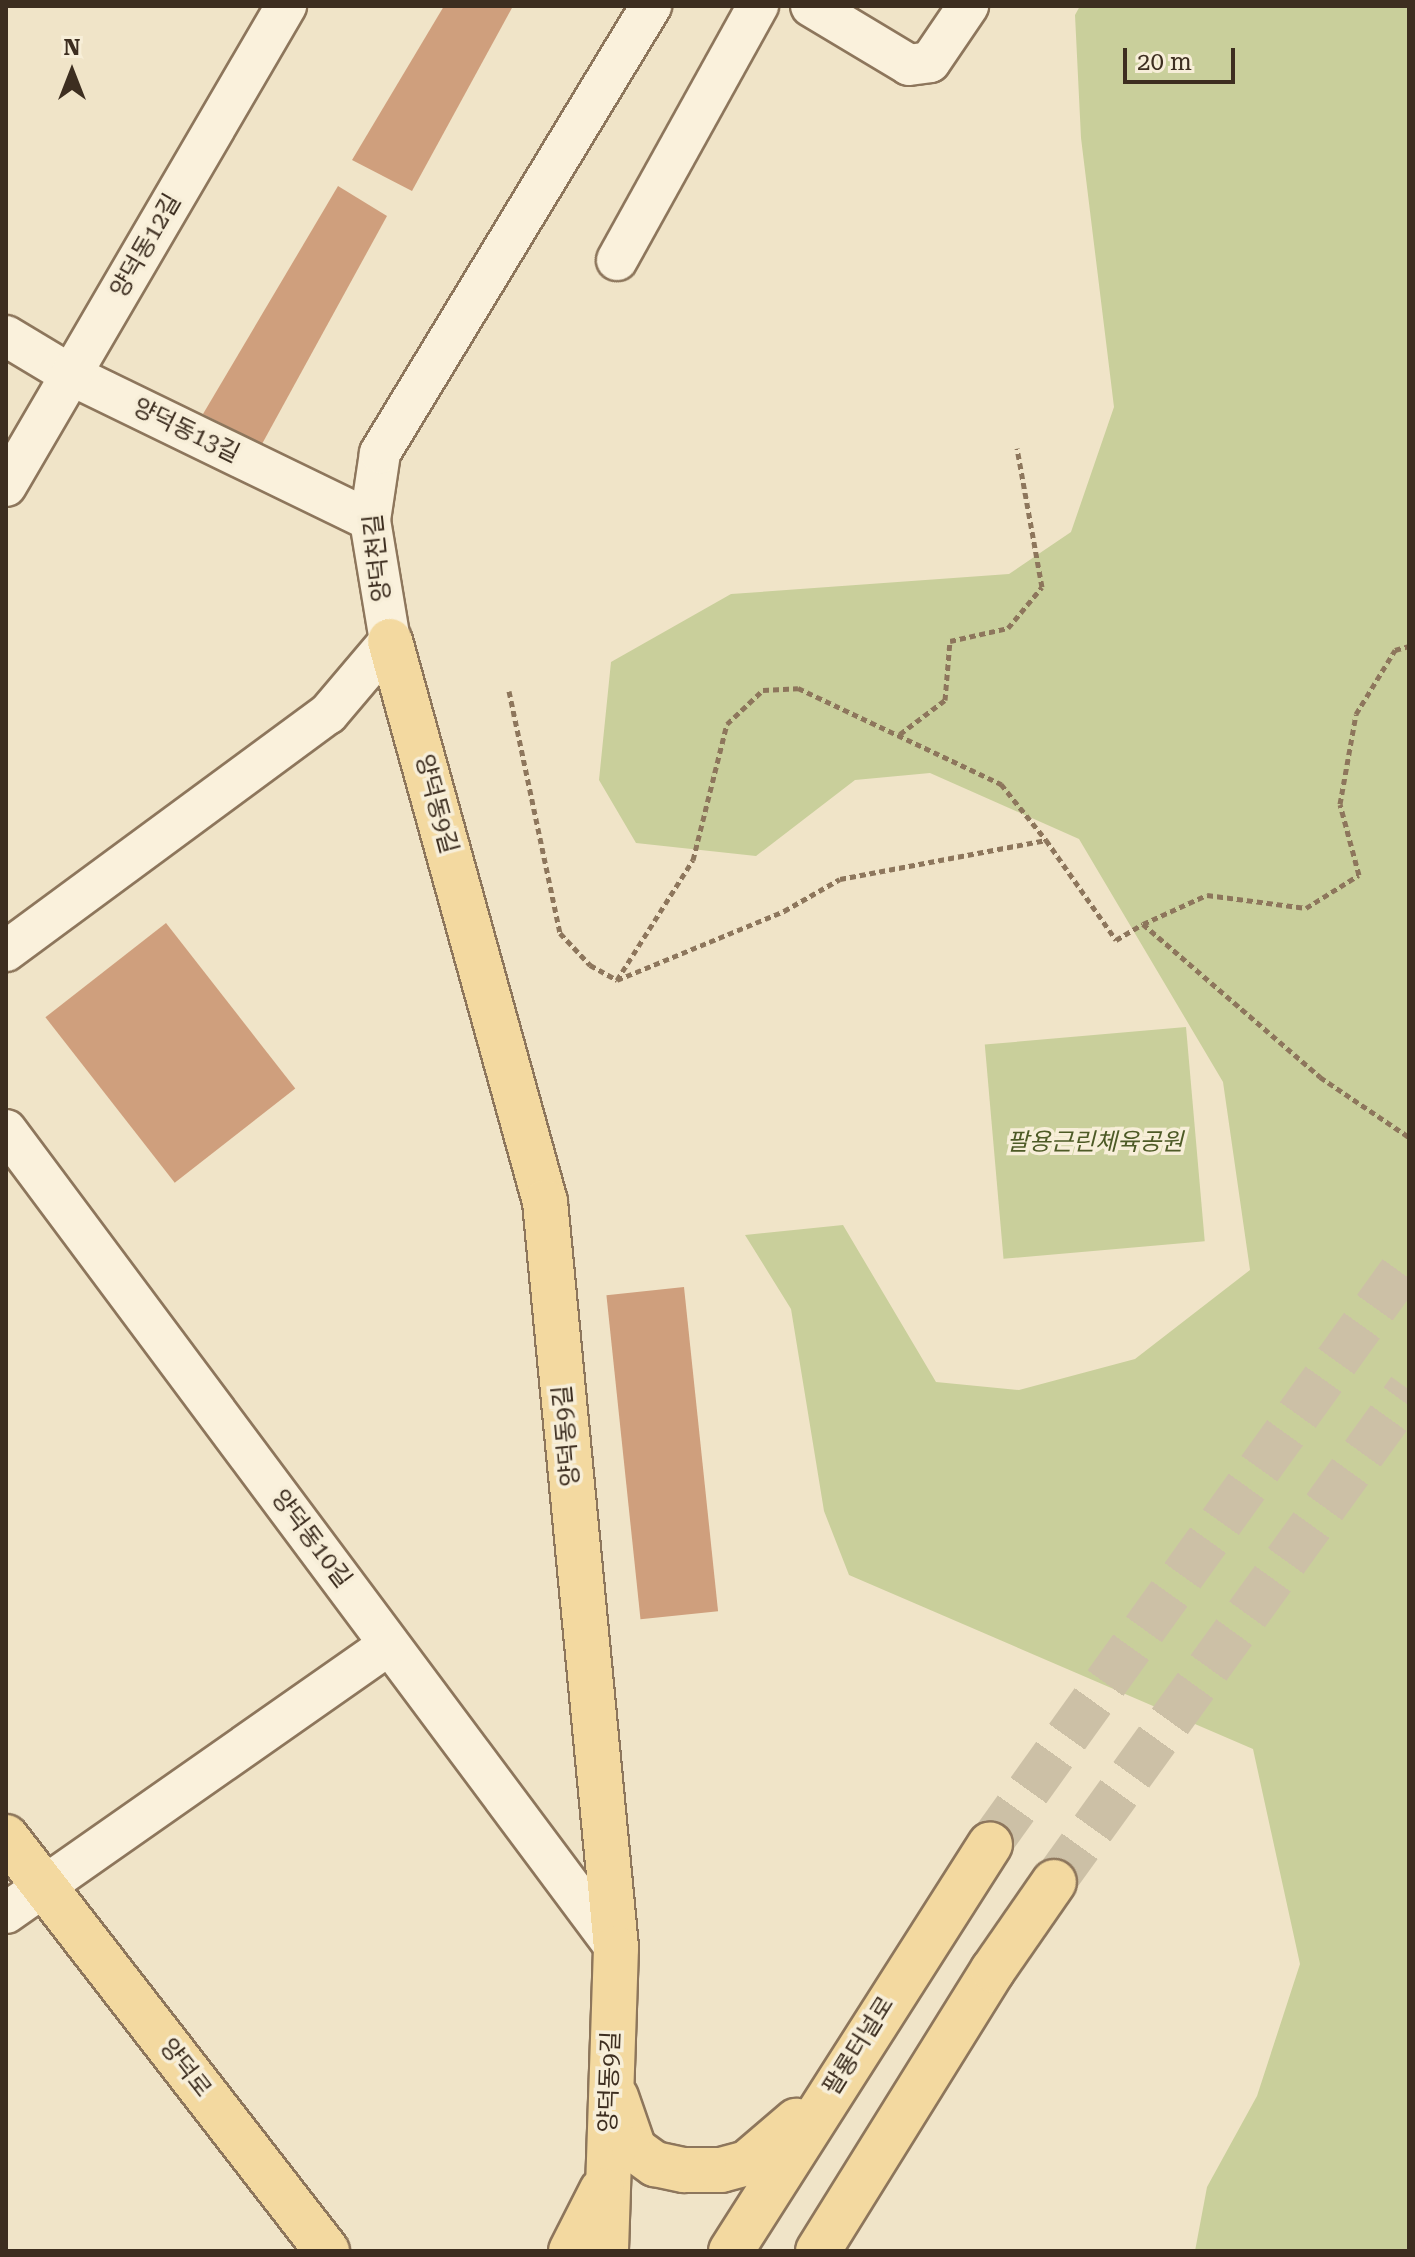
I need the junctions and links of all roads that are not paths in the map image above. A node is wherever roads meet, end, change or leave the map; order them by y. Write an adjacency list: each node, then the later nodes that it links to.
1 (286, 6): 8 (street, 양덕동12길)
2 (651, 6): 10 (street, 양덕천길)
3 (758, 6): 6 (street)
4 (811, 6): 5 (street)
5 (968, 6)
6 (617, 260)
7 (6, 336): 8 (street, 양덕동13길)
8 (71, 375): 9 (street, 양덕동12길); 10 (street, 양덕동13길)
9 (6, 486)
10 (370, 520): 11 (street, 양덕천길)
11 (390, 641): 12 (street); 20 (main road, 양덕동9길)
12 (6, 951)
13 (6, 1130): 14 (street, 양덕동10길)
14 (389, 1645): 18 (street); 20 (street, 양덕동10길)
15 (6, 1837): 18 (main road, 양덕로)
16 (990, 1844): 21 (main road, 팔룡터널로)
17 (1054, 1882): 23 (main road)
18 (43, 1885): 19 (street); 25 (main road, 양덕로)
19 (6, 1913)
20 (616, 1948): 22 (main road, 양덕동9길)
21 (857, 2049): 22 (main road); 28 (main road, 팔룡터널로)
22 (610, 2070): 24 (main road, 양덕동9길)
23 (910, 2103): 29 (main road); 30 (main road)
24 (606, 2181): 26 (main road); 27 (main road, 양덕동9길)
25 (322, 2248)
26 (571, 2251)
27 (606, 2251)
28 (731, 2251)
29 (818, 2251)
30 (845, 2251)

